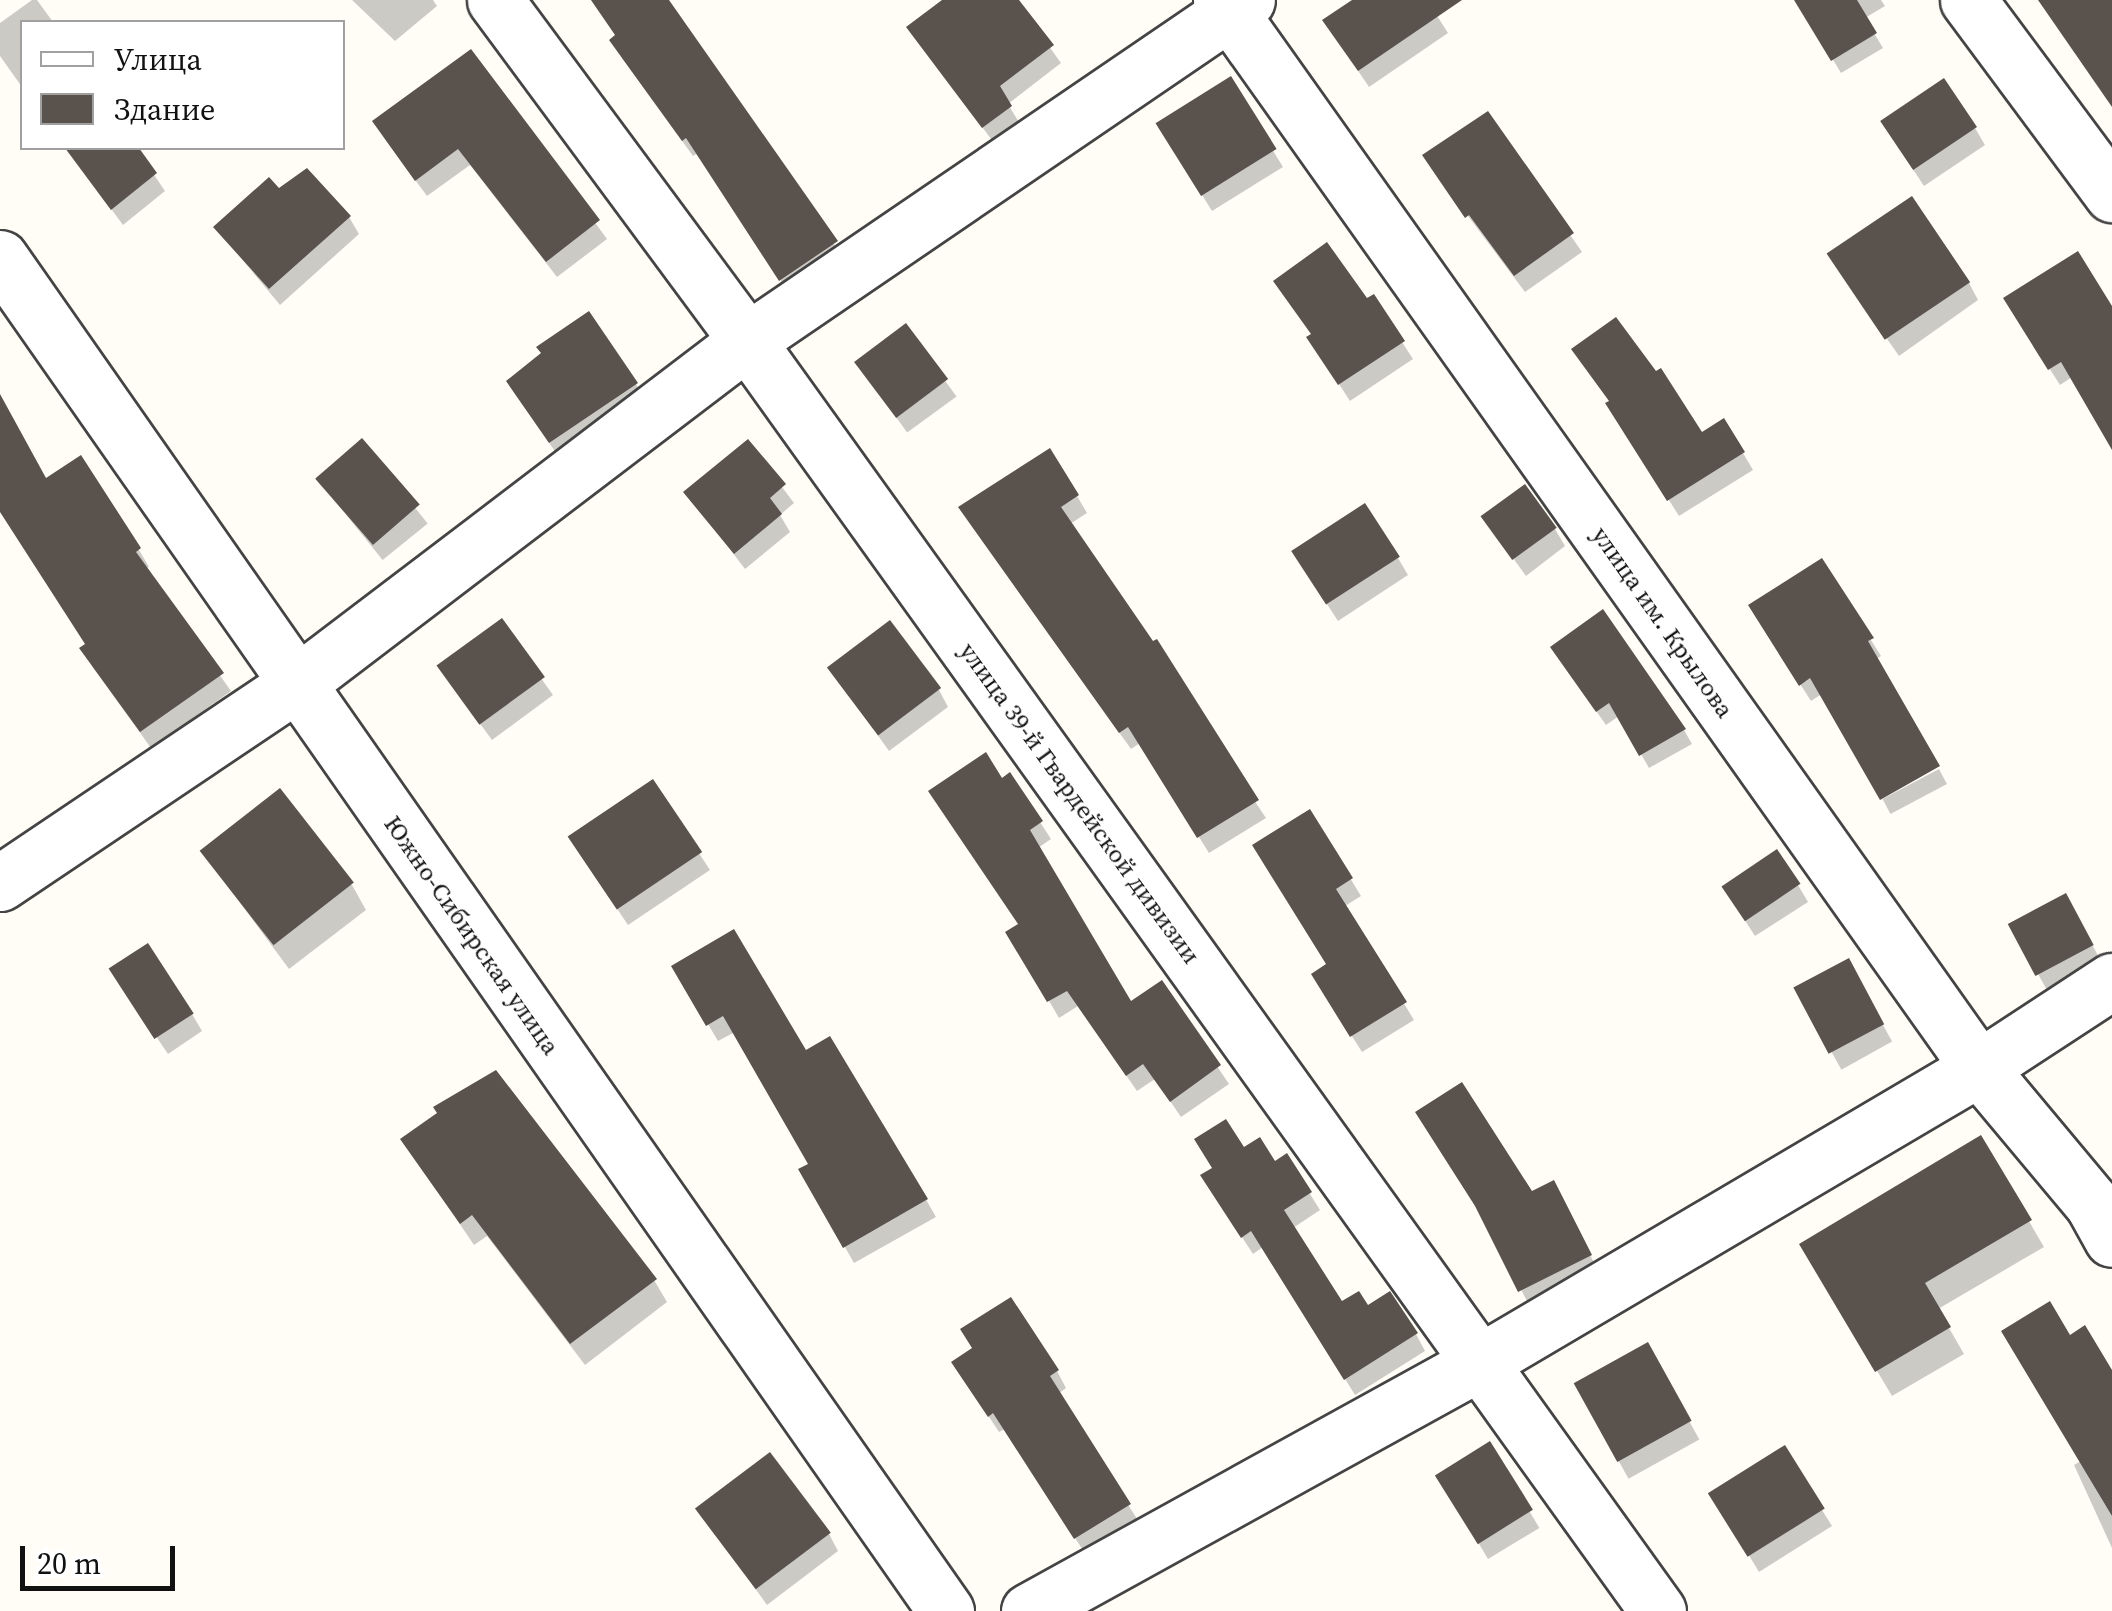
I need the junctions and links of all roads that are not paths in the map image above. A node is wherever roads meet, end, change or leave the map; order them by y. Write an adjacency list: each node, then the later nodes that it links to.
1 (495, 0): 6 (street, улица 39-й Гвардейской дивизии)
2 (1968, 0): 4 (street)
3 (1232, 4): 6 (street); 10 (street, улица им. Крылова)
4 (2112, 194)
5 (0, 258): 7 (street, Южно-Сибирская улица)
6 (747, 341): 7 (street); 12 (street, улица 39-й Гвардейской дивизии)
7 (296, 685): 8 (street); 13 (street, Южно-Сибирская улица)
8 (0, 883)
9 (2112, 981): 10 (street)
10 (1979, 1068): 11 (street, улица им. Крылова); 12 (street)
11 (2112, 1239)
12 (1482, 1361): 14 (street); 15 (street, улица 39-й Гвардейской дивизии)
13 (946, 1611)
14 (1028, 1611)
15 (1658, 1611)

